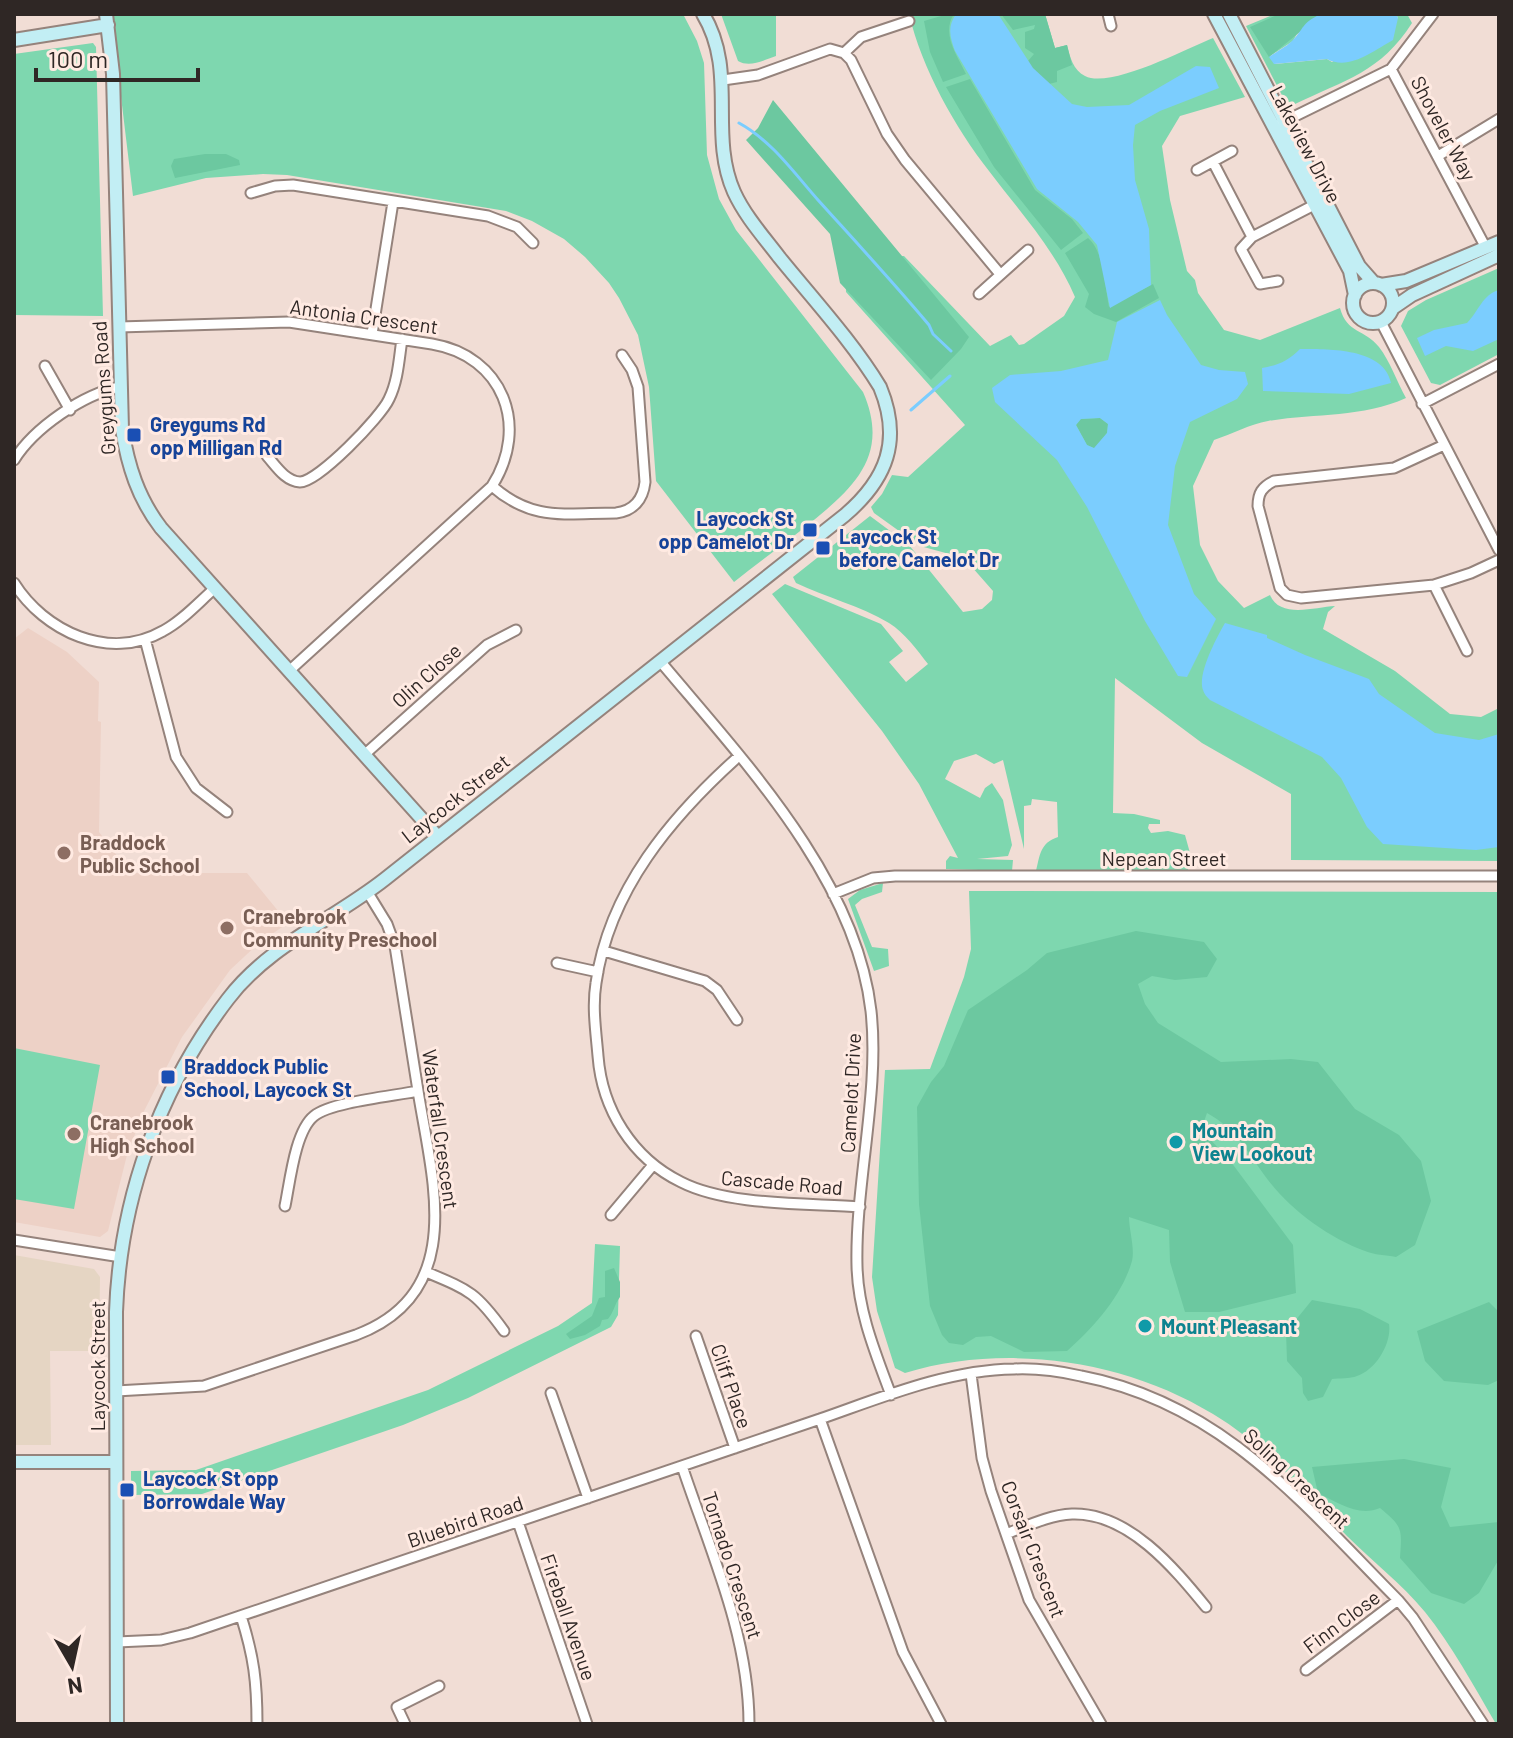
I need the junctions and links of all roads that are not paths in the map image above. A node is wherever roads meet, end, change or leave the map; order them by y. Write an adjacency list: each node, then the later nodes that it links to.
1 (703, 14): 12 (street, Laycock Street)
2 (1108, 14): 8 (street)
3 (1214, 14): 13 (street, Lakeview Drive)
4 (1229, 14): 13 (street, Lakeview Drive)
5 (1433, 14): 11 (street)
6 (107, 20): 9 (street); 36 (street, Greygums Road)
7 (909, 21): 10 (street)
8 (1111, 26)
9 (14, 40)
10 (844, 53): 12 (street); 29 (street)
11 (1391, 69): 15 (street); 17 (street, Shoveler Way)
12 (723, 80): 57 (street, Laycock Street)
13 (1259, 87): 15 (street, Lakeview Drive)
14 (1499, 119): 17 (street)
15 (1279, 124): 22 (street, Lakeview Drive)
16 (1232, 151): 18 (street)
17 (1438, 156): 26 (street, Shoveler Way)
18 (1213, 162): 19 (street); 23 (street)
19 (1197, 170)
20 (251, 193): 21 (street)
21 (393, 202): 25 (street); 37 (street)
22 (1320, 202): 23 (street); 31 (street, Lakeview Drive); 33 (street, Lakeview Drive)
23 (1252, 237): 30 (street)
24 (1499, 242): 26 (street)
25 (533, 243)
26 (1486, 248): 31 (street)
27 (1028, 250): 29 (street)
28 (1499, 255): 34 (street)
29 (1000, 274): 32 (street)
30 (1278, 281)
31 (1377, 284): 33 (street); 34 (street)
32 (979, 294)
33 (1355, 295): 35 (street)
34 (1393, 308): 35 (street)
35 (1381, 322): 43 (street)
36 (119, 327): 37 (street, Antonia Crescent); 42 (street, Greygums Road)
37 (372, 334): 38 (street, Antonia Crescent)
38 (402, 339): 46 (street); 48 (street, Antonia Crescent)
39 (622, 355): 48 (street)
40 (1499, 364): 43 (street)
41 (45, 366): 44 (street)
42 (120, 387): 44 (street); 53 (street, Greygums Road)
43 (1422, 404): 45 (street)
44 (70, 410): 47 (street)
45 (1444, 445): 49 (street); 52 (street)
46 (267, 456)
47 (14, 460)
48 (492, 486): 58 (street, Antonia Crescent)
49 (1499, 550)
50 (1499, 560): 52 (street)
51 (14, 583): 55 (street)
52 (1434, 585): 56 (street)
53 (215, 588): 55 (street); 58 (street, Greygums Road)
54 (516, 630): 59 (street, Olin Close)
55 (145, 639): 61 (street)
56 (1467, 651)
57 (660, 661): 60 (street, Camelot Drive); 62 (street, Laycock Street)
58 (289, 671): 59 (street, Greygums Road)
59 (364, 755): 62 (street, Greygums Road)
60 (739, 756): 65 (street, Camelot Drive); 66 (street, Cascade Road)
61 (227, 812)
62 (438, 837): 64 (street, Laycock Street)
63 (1499, 876): 65 (street, Nepean Street)
64 (368, 893): 70 (street, Waterfall Crescent); 76 (street, Laycock Street)
65 (833, 894): 73 (street, Camelot Drive)
66 (604, 951): 68 (street, Cascade Road); 69 (street)
67 (557, 963): 68 (street)
68 (598, 972): 71 (street, Cascade Road)
69 (737, 1020)
70 (418, 1091): 72 (street); 77 (street, Waterfall Crescent)
71 (653, 1165): 73 (street, Cascade Road); 74 (street)
72 (285, 1206)
73 (860, 1207): 83 (street, Camelot Drive)
74 (611, 1215)
75 (14, 1240): 76 (street)
76 (121, 1257): 81 (street, Laycock Street)
77 (426, 1272): 78 (street); 81 (street, Waterfall Crescent)
78 (504, 1331)
79 (696, 1336): 85 (street, Cliff Place)
80 (971, 1374): 83 (street, Soling Crescent); 91 (street, Corsair Crescent); 92 (street, Soling Crescent)
81 (116, 1391): 87 (street, Laycock Street)
82 (551, 1393): 89 (street)
83 (891, 1395): 84 (street, Soling Crescent)
84 (820, 1419): 85 (street, Bluebird Road); 103 (street)
85 (735, 1448): 88 (street, Bluebird Road)
86 (14, 1462): 87 (street)
87 (116, 1462): 95 (street, Laycock Street)
88 (682, 1466): 89 (street, Bluebird Road); 102 (street, Tornado Crescent)
89 (588, 1498): 90 (street, Bluebird Road)
90 (518, 1522): 94 (street, Bluebird Road); 101 (street, Fireball Avenue)
91 (1006, 1534): 93 (street); 104 (street, Corsair Crescent)
92 (1398, 1600): 96 (street, Finn Close); 105 (street, Soling Crescent)
93 (1206, 1607)
94 (241, 1616): 95 (street, Bluebird Road); 99 (street)
95 (117, 1642): 98 (street, Laycock Street)
96 (1306, 1670)
97 (439, 1686): 100 (street)
98 (117, 1724)
99 (257, 1724)
100 (405, 1724)
101 (587, 1724)
102 (749, 1724)
103 (941, 1724)
104 (1101, 1724)
105 (1483, 1724)

